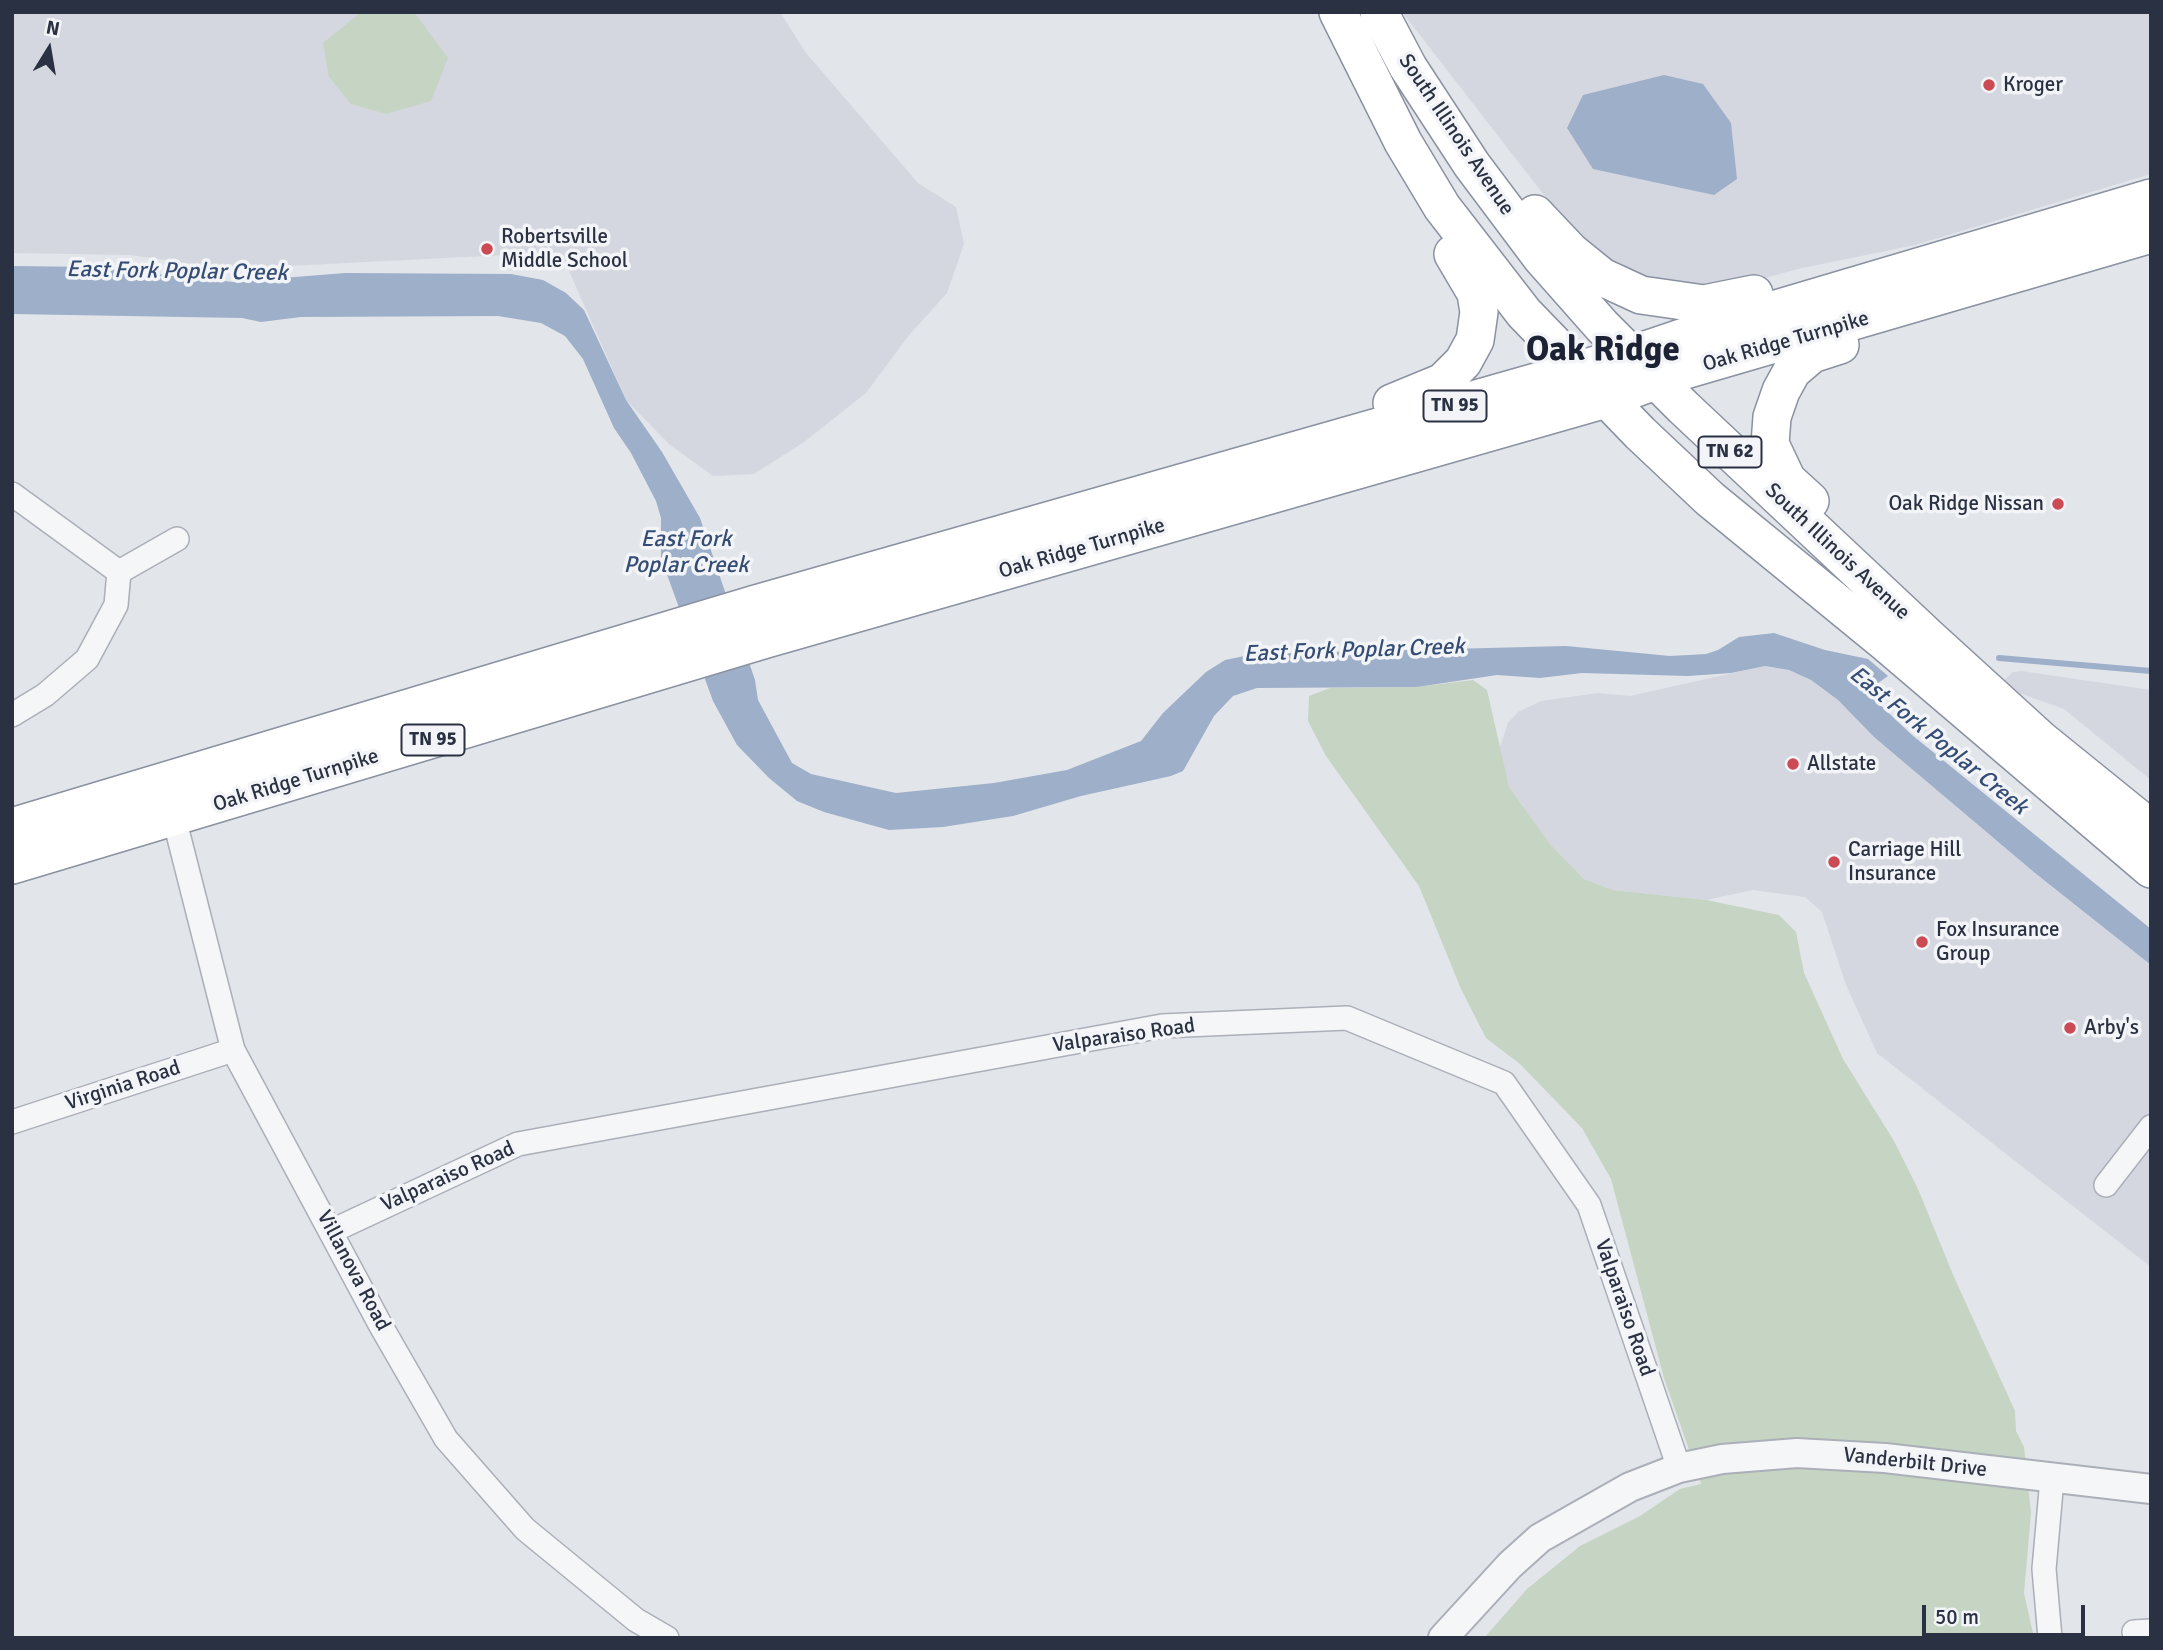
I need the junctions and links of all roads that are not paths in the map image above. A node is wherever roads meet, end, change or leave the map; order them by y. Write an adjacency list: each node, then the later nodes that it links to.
1 (1338, 12): 4 (highway, TN 62)
2 (1385, 20): 3 (highway, South Illinois Avenue / TN 62)
3 (1434, 107): 8 (highway); 10 (highway, South Illinois Avenue / TN 62)
4 (1403, 142): 11 (highway, TN 62); 14 (highway)
5 (2151, 182): 8 (highway)
6 (2151, 198): 8 (highway, Oak Ridge Turnpike / TN 95)
7 (2151, 234): 9 (highway, Oak Ridge Turnpike / TN 95)
8 (2005, 242): 10 (highway, Oak Ridge Turnpike / TN 95)
9 (1981, 285): 10 (highway, Oak Ridge Turnpike / TN 95); 19 (highway)
10 (1644, 368): 11 (highway, Oak Ridge Turnpike / TN 95); 12 (highway, Oak Ridge Turnpike / TN 95); 19 (highway, South Illinois Avenue / TN 62)
11 (1578, 369): 12 (highway, TN 62); 14 (highway, Oak Ridge Turnpike / TN 95)
12 (1606, 399): 13 (highway, South Illinois Avenue / TN 62); 18 (highway, Oak Ridge Turnpike / TN 95)
13 (1640, 433): 18 (highway); 25 (highway, South Illinois Avenue / TN 62)
14 (1262, 462): 22 (highway, Oak Ridge Turnpike / TN 95)
15 (12, 494): 17 (street)
16 (177, 539): 17 (street)
17 (119, 572): 20 (street)
18 (957, 585): 21 (highway, Oak Ridge Turnpike / TN 95)
19 (1896, 607): 23 (highway, South Illinois Avenue / TN 62)
20 (12, 715)
21 (174, 818): 24 (highway, Oak Ridge Turnpike / TN 95); 26 (street, Villanova Road)
22 (12, 827)
23 (2151, 829)
24 (12, 865)
25 (2151, 869)
26 (233, 1050): 27 (street, Virginia Road); 30 (street, Villanova Road)
27 (12, 1122)
28 (2151, 1127): 29 (street)
29 (2106, 1185)
30 (332, 1230): 31 (street, Valparaiso Road); 34 (street, Villanova Road)
31 (1679, 1468): 32 (street, Vanderbilt Drive); 35 (street, Vanderbilt Drive)
32 (2052, 1479): 33 (street, Vanderbilt Drive); 36 (street)
33 (2151, 1489)
34 (667, 1638)
35 (1443, 1638)
36 (2050, 1638)

